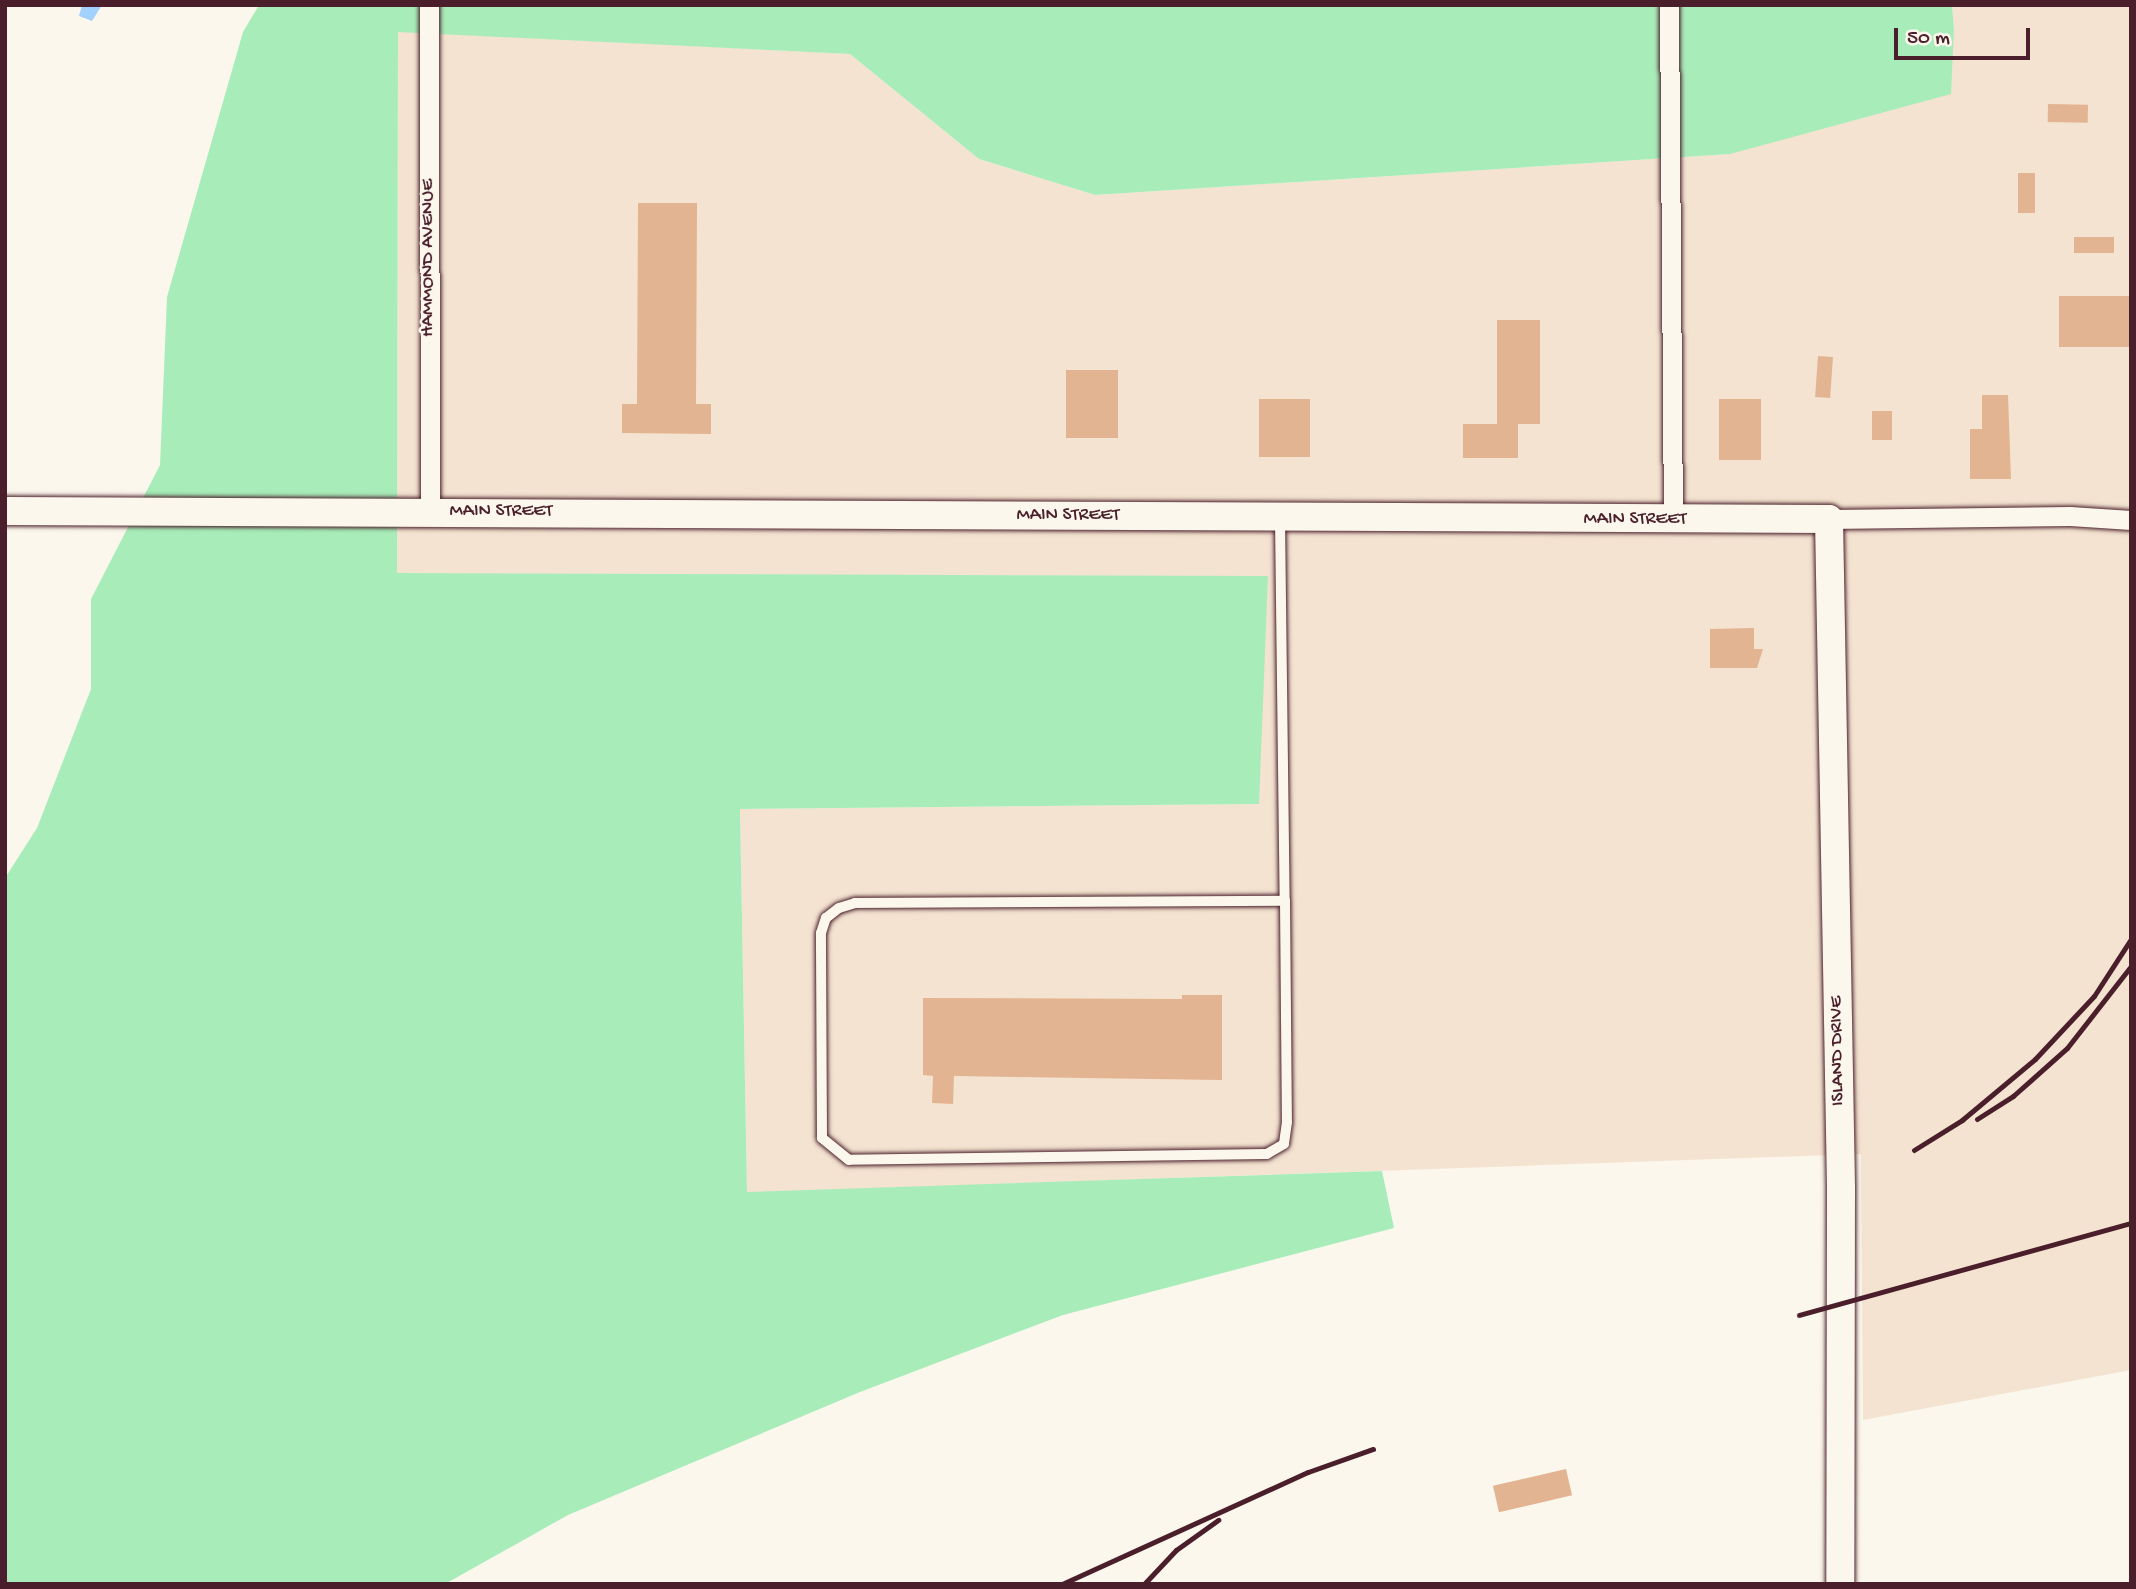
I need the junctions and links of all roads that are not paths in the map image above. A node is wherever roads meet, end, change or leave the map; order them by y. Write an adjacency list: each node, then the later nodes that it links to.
1 (429, 5): 4 (street, HAMMOND AVENUE)
2 (1669, 5): 8 (street)
3 (5, 510): 4 (street, MAIN STREET)
4 (430, 511): 5 (street, MAIN STREET)
5 (1280, 518): 8 (street, MAIN STREET); 9 (lane)
6 (1829, 519): 7 (street, MAIN STREET); 8 (street, MAIN STREET); 10 (street, ISLAND DRIVE)
7 (2131, 520)
8 (1673, 521)
9 (1285, 901): 9 (lane)
10 (1840, 1584)

